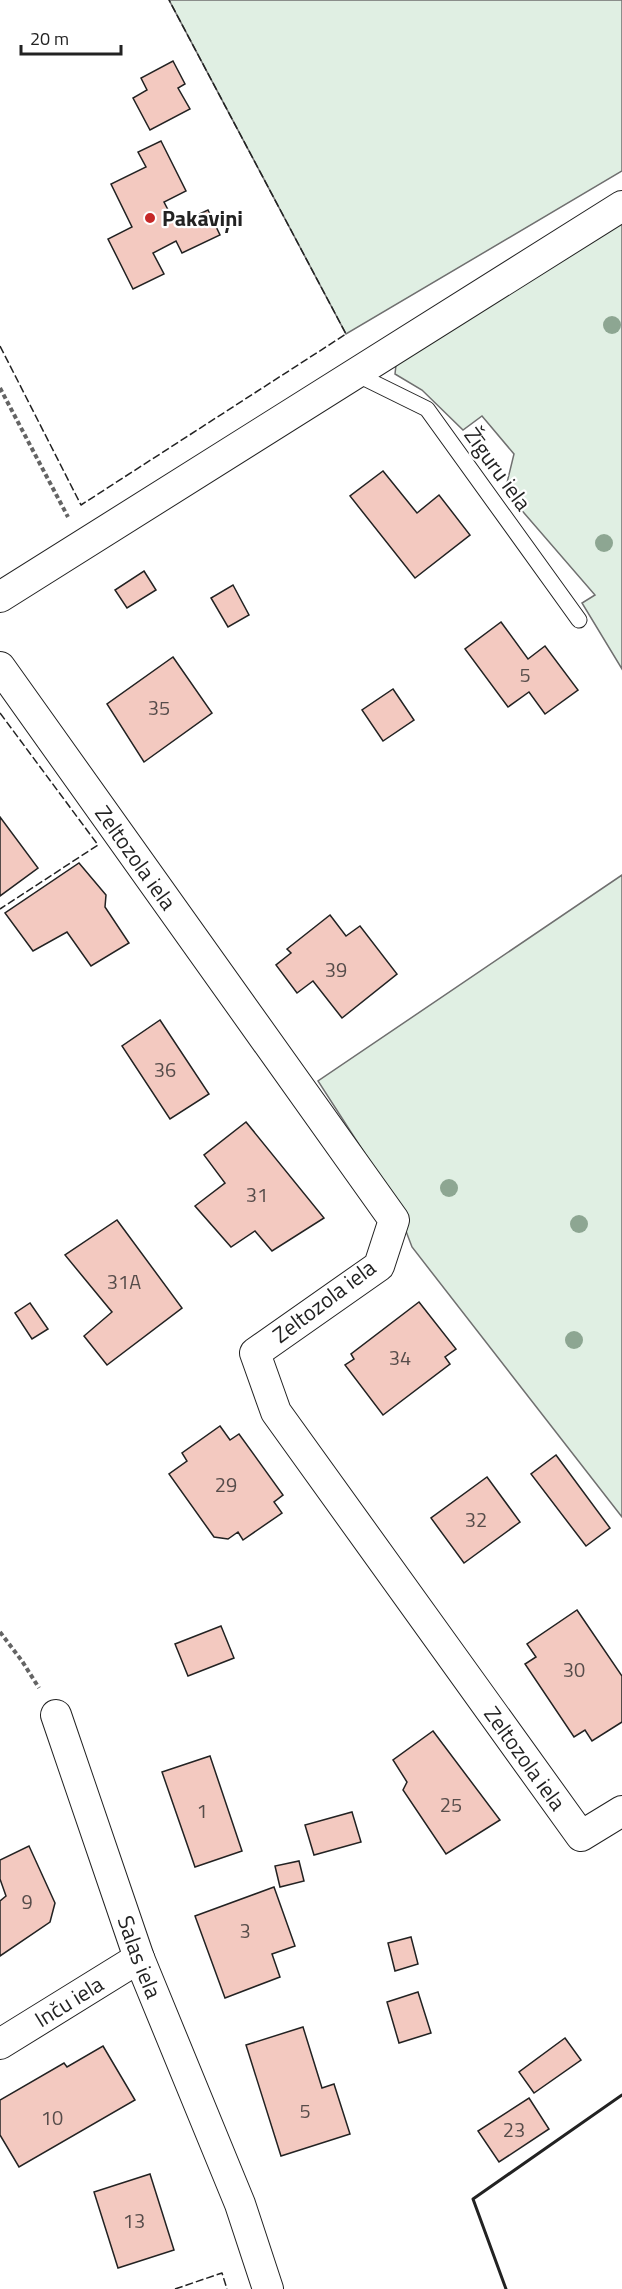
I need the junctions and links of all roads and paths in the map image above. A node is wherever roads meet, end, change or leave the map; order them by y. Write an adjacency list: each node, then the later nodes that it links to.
1 (622, 206): 2 (street)
2 (356, 374): 4 (street); 6 (lane, Žīguru iela)
3 (0, 388): 4 (path)
4 (83, 545): 5 (street)
5 (0, 597)
6 (579, 620)
7 (0, 667): 10 (street, Zeltozola iela)
8 (0, 1632): 9 (path)
9 (56, 1714): 11 (street, Salas iela)
10 (622, 1811)
11 (139, 1958): 12 (street, Inču iela); 13 (street, Salas iela)
12 (0, 2044)
13 (268, 2289)

